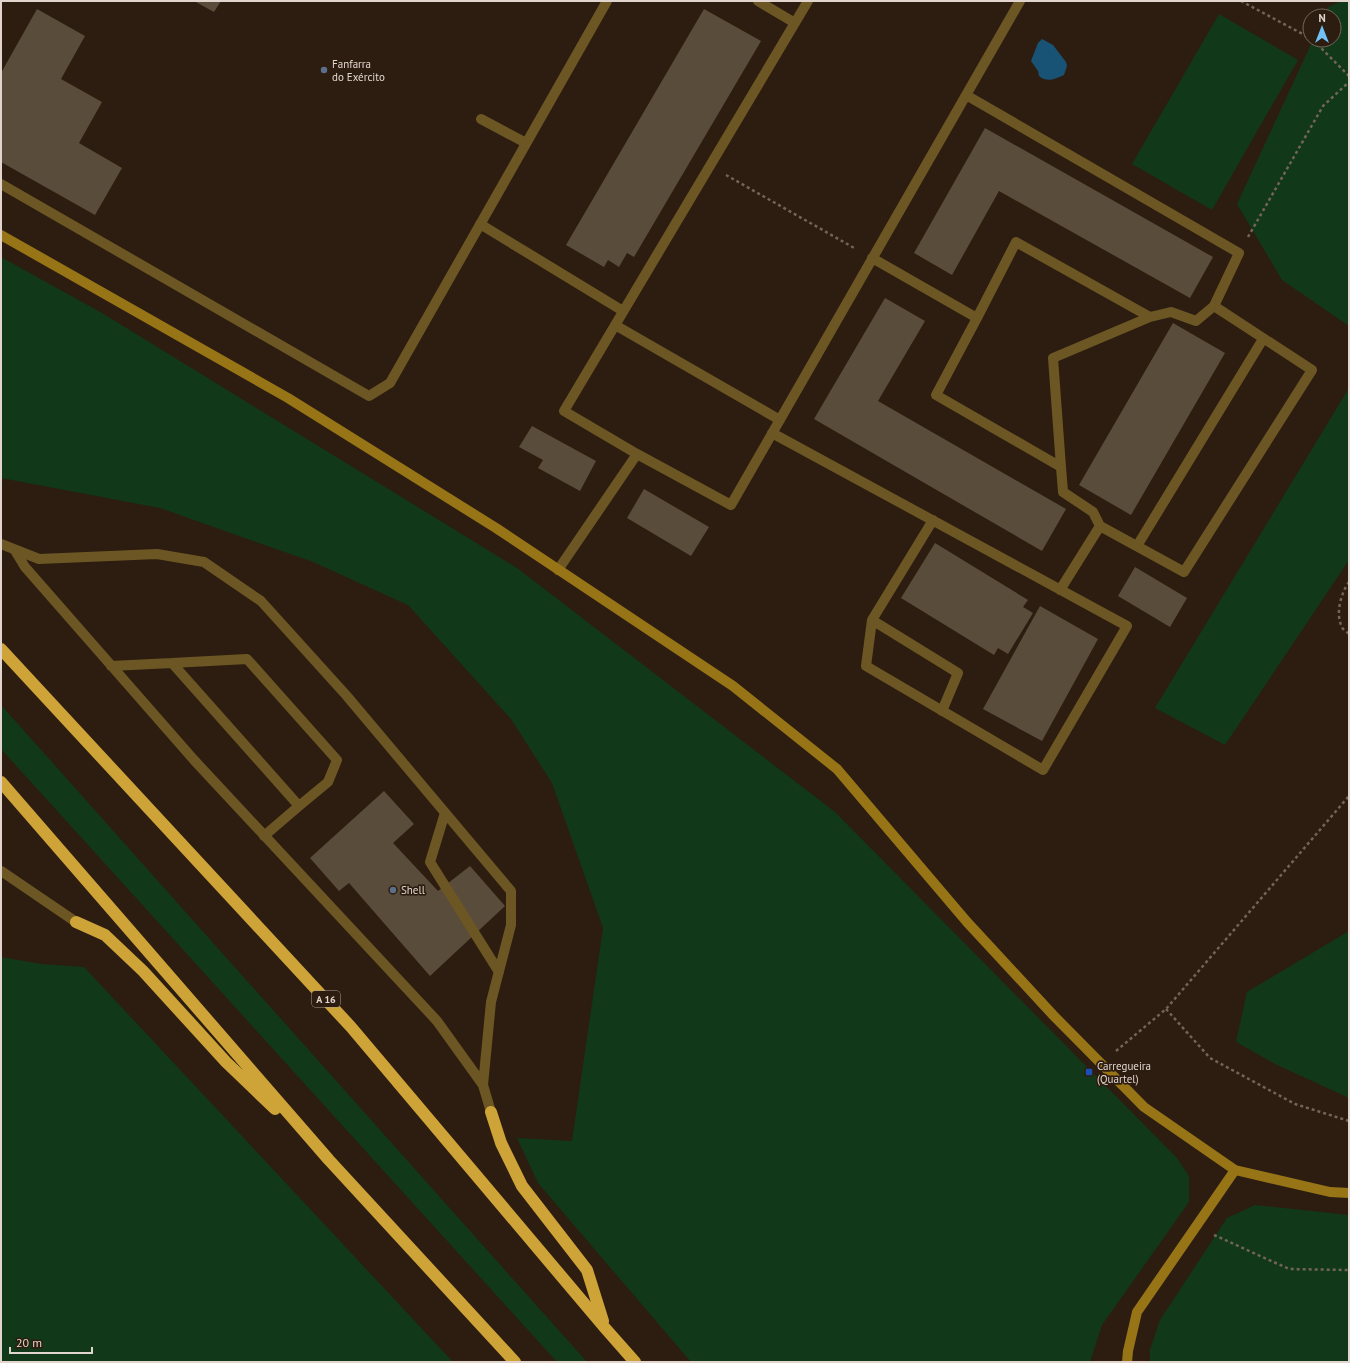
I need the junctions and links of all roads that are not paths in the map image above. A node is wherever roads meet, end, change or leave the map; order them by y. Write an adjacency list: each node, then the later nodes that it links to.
1 (607, 1): 8 (lane)
2 (758, 1): 5 (lane)
3 (808, 1): 5 (lane)
4 (1020, 1): 6 (lane)
5 (796, 23): 14 (lane)
6 (966, 95): 12 (lane); 13 (lane)
7 (481, 119): 8 (lane)
8 (526, 143): 10 (lane)
9 (1, 184): 10 (lane)
10 (480, 224): 14 (lane)
11 (1, 235): 28 (main road)
12 (872, 258): 16 (lane); 19 (lane)
13 (1214, 306): 15 (lane); 18 (lane)
14 (623, 311): 17 (lane)
15 (1150, 317): 16 (lane); 22 (lane)
16 (977, 318): 22 (lane)
17 (615, 325): 19 (lane); 21 (lane)
18 (1263, 339): 26 (lane); 26 (lane)
19 (780, 420): 20 (lane)
20 (772, 433): 21 (lane); 23 (lane)
21 (637, 454): 28 (lane)
22 (1061, 467): 24 (lane)
23 (933, 520): 29 (lane); 30 (lane)
24 (1100, 526): 26 (lane); 29 (lane)
25 (1, 544): 27 (lane)
26 (1137, 546)
27 (14, 549): 33 (lane); 37 (lane)
28 (558, 570): 45 (main road)
29 (1060, 590): 34 (lane)
30 (872, 620): 34 (lane); 34 (lane)
31 (1, 649): 47 (highway, A 16)
32 (172, 663): 33 (lane); 36 (lane); 36 (lane)
33 (111, 666): 38 (lane)
34 (942, 711)
35 (1, 782): 44 (highway)
36 (299, 806): 38 (lane)
37 (445, 813): 41 (lane); 41 (lane)
38 (264, 836): 42 (lane)
39 (1, 872): 40 (lane)
40 (76, 922): 44 (highway)
41 (499, 972): 42 (lane)
42 (483, 1084): 43 (lane)
43 (491, 1112): 47 (highway)
44 (329, 1160): 48 (highway)
45 (1235, 1170): 46 (main road); 50 (main road)
46 (1349, 1193)
47 (605, 1328): 49 (highway, A 16)
48 (515, 1362)
49 (635, 1362)
50 (1127, 1362)

